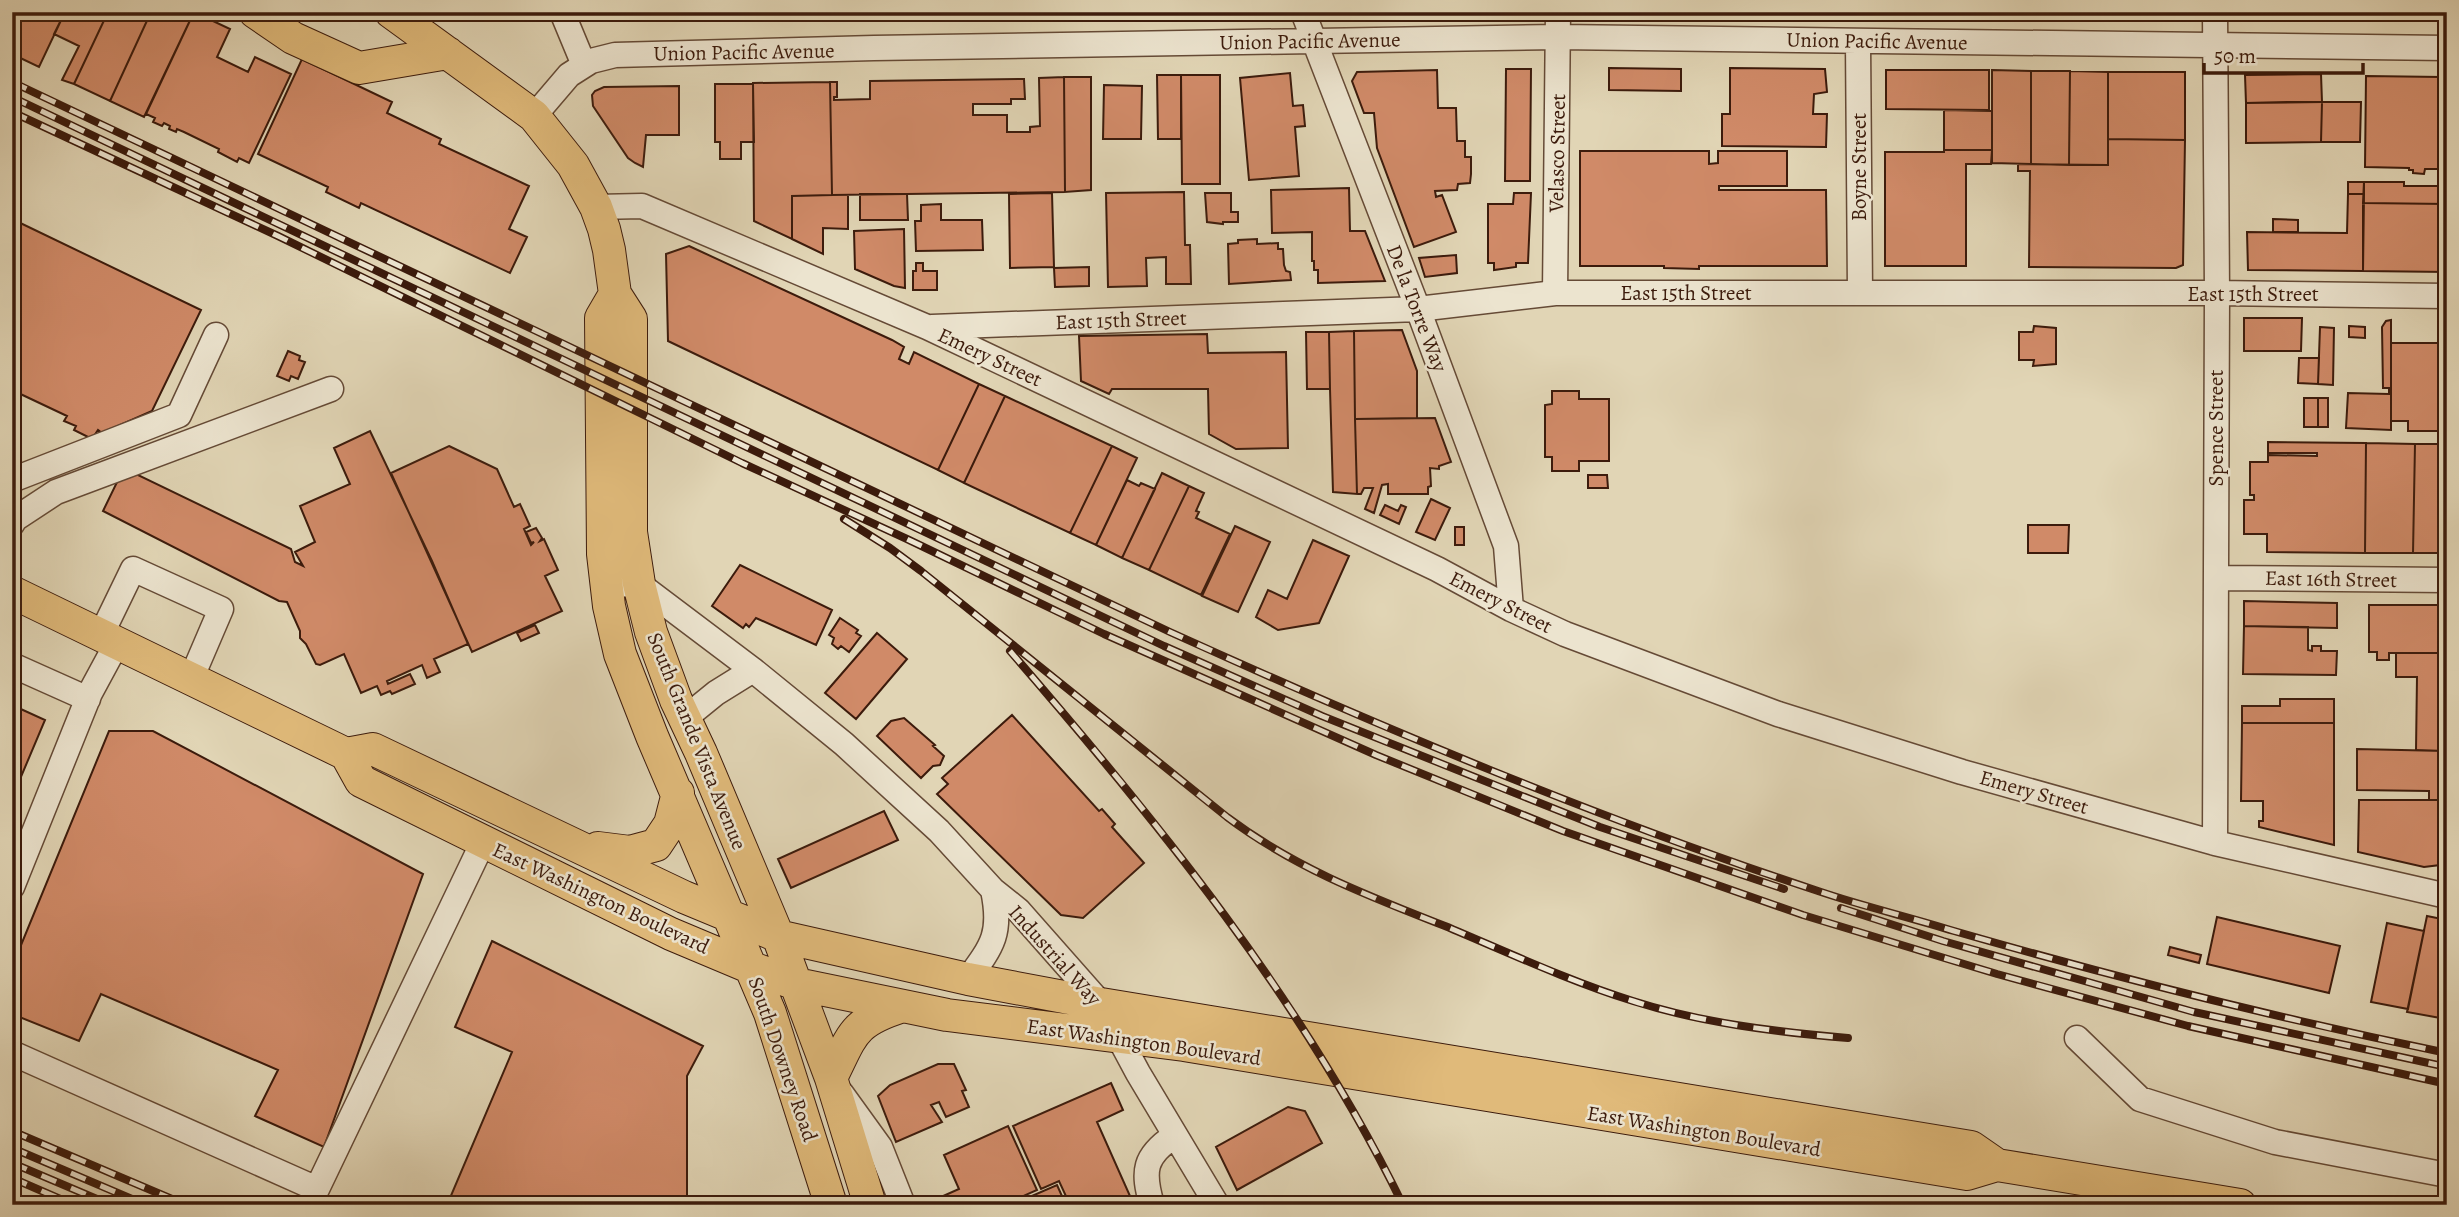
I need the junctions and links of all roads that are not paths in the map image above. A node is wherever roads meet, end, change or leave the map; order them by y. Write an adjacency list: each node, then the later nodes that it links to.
1 (255, 12): 11 (main road)
2 (391, 12): 11 (main road, South Grande Vista Avenue)
3 (562, 12): 12 (street)
4 (1303, 12): 7 (street, De la Torre Way)
5 (2215, 12): 9 (street, Spence Street)
6 (1558, 24): 7 (street, Union Pacific Avenue); 8 (street, Union Pacific Avenue); 16 (street, Velasco Street)
7 (1313, 41): 12 (street, Union Pacific Avenue); 20 (street, De la Torre Way)
8 (1858, 42): 9 (street, Union Pacific Avenue); 17 (street, Boyne Street)
9 (2214, 44): 10 (street, Union Pacific Avenue); 18 (street, Spence Street)
10 (2447, 48)
11 (448, 54): 13 (main road, South Grande Vista Avenue)
12 (584, 65): 13 (street, Union Pacific Avenue)
13 (534, 116): 14 (main road, South Grande Vista Avenue)
14 (596, 207): 15 (main road, South Grande Vista Avenue); 21 (street, Emery Street)
15 (615, 293): 28 (main road, South Grande Vista Avenue); 29 (main road, South Grande Vista Avenue)
16 (1555, 293): 17 (street, East 15th Street); 20 (street, East 15th Street)
17 (1860, 293): 18 (street, East 15th Street)
18 (2217, 293): 19 (street, East 15th Street); 26 (street, Spence Street)
19 (2447, 296)
20 (1418, 309): 21 (street, East 15th Street); 31 (street, De la Torre Way)
21 (928, 327): 31 (street, Emery Street)
22 (216, 335): 24 (street)
23 (331, 389): 25 (street)
24 (12, 480)
25 (12, 524)
26 (2216, 578): 27 (street, East 16th Street); 42 (street, Spence Street)
27 (2447, 580)
28 (639, 584): 29 (street); 34 (street, Industrial Way); 37 (main road, South Grande Vista Avenue)
29 (606, 585): 39 (main road, South Grande Vista Avenue)
30 (12, 592): 32 (main road, East Washington Boulevard)
31 (1511, 609): 42 (street, Emery Street)
32 (109, 639): 35 (main road, East Washington Boulevard); 35 (street); 36 (street)
33 (12, 665): 36 (street)
34 (753, 670): 37 (street); 44 (street, Industrial Way)
35 (191, 679): 38 (main road, East Washington Boulevard)
36 (88, 699): 43 (street)
37 (684, 719): 47 (main road, South Grande Vista Avenue)
38 (346, 754): 40 (main road, East Washington Boulevard); 41 (main road, East Washington Boulevard)
39 (678, 793): 41 (main road); 46 (main road, South Grande Vista Avenue)
40 (483, 842): 48 (main road, East Washington Boulevard); 55 (street)
41 (576, 844): 46 (main road, East Washington Boulevard)
42 (2216, 844): 45 (street, Emery Street)
43 (12, 887)
44 (993, 890): 49 (street, Industrial Way); 51 (street, Industrial Way)
45 (2447, 896)
46 (730, 916): 47 (main road, East Washington Boulevard); 48 (main road, South Downey Road)
47 (778, 936): 49 (main road, East Washington Boulevard); 50 (main road, South Downey Road)
48 (752, 968): 50 (main road, East Washington Boulevard); 60 (main road, South Downey Road)
49 (968, 979): 51 (main road, East Washington Boulevard)
50 (796, 984): 52 (main road, East Washington Boulevard); 56 (main road, South Downey Road)
51 (1101, 1004): 53 (street, Industrial Way); 58 (main road, East Washington Boulevard)
52 (903, 1006): 53 (main road, East Washington Boulevard); 56 (main road)
53 (1118, 1036): 57 (street, Industrial Way); 58 (main road, East Washington Boulevard)
54 (2077, 1038): 59 (street)
55 (12, 1053)
56 (831, 1078): 61 (main road, South Downey Road); 62 (street)
57 (1174, 1136): 63 (street); 64 (street, Industrial Way)
58 (1997, 1165): 65 (main road, East Washington Boulevard)
59 (2447, 1175)
60 (831, 1205)
61 (870, 1205)
62 (903, 1205)
63 (1152, 1205)
64 (1217, 1205)
65 (2240, 1205)

